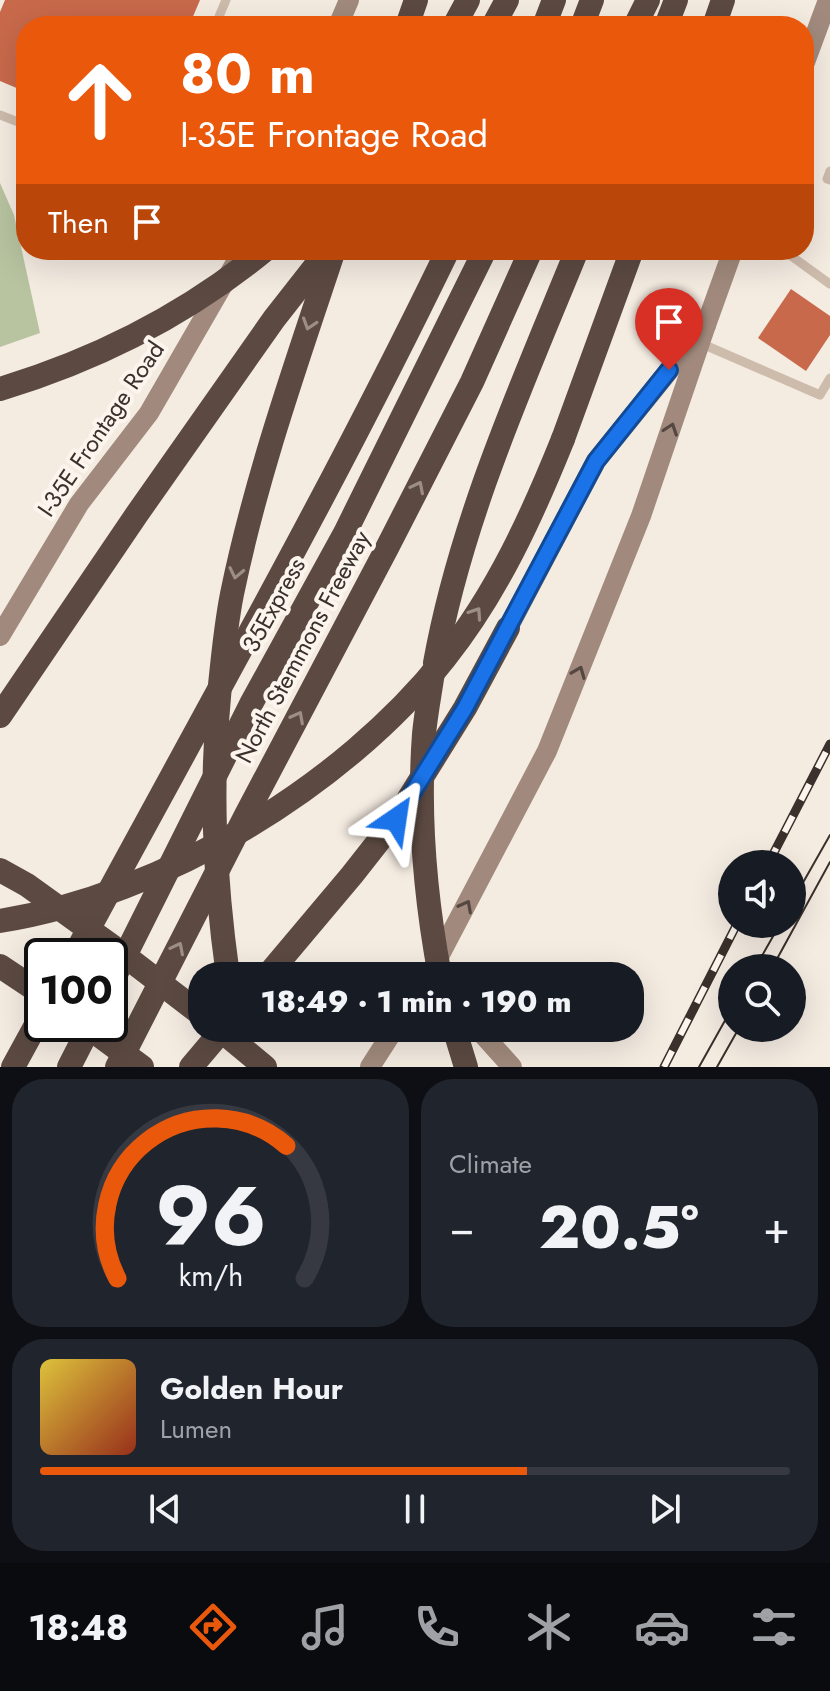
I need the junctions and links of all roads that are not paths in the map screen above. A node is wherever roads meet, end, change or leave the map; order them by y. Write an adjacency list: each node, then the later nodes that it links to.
1 (828, 0): 2 (main road)
2 (825, 27): 3 (main road)
3 (814, 47)
4 (830, 171): 5 (lane)
5 (830, 180)
6 (237, 260): 22 (main road, I-35E Frontage Road)
7 (253, 260): 20 (highway, bridge)
8 (323, 260): 23 (highway)
9 (328, 260): 28 (highway, one-way to 28, bridge)
10 (443, 260): 26 (highway)
11 (480, 260): 27 (highway, 35Express)
12 (527, 260): 46 (highway, North Stemmons Freeway, one-way to 12)
13 (573, 260): 31 (highway, bridge)
14 (628, 260): 25 (highway, one-way to 14, bridge)
15 (729, 260): 18 (main road)
16 (797, 260): 17 (lane)
17 (830, 284)
18 (703, 334): 19 (lane); 21 (main road); 30 (main road, one-way to 18)
19 (830, 378)
20 (0, 389)
21 (508, 628): 29 (highway)
22 (0, 636)
23 (0, 716)
24 (0, 870): 34 (highway, bridge)
25 (0, 921)
26 (84, 938)
27 (128, 950)
28 (226, 962)
29 (279, 962)
30 (436, 962)
31 (438, 962)
32 (0, 966): 33 (highway)
33 (24, 982)
34 (188, 1004)
35 (27, 1042): 44 (highway)
36 (82, 1042): 45 (highway)
37 (108, 1042): 47 (highway, bridge)
38 (210, 1042): 48 (highway)
39 (237, 1042): 50 (highway, bridge)
40 (241, 1042): 49 (highway)
41 (386, 1042): 51 (main road)
42 (458, 1042): 52 (highway)
43 (490, 1042): 53 (main road)
44 (13, 1067)
45 (69, 1067)
46 (117, 1067)
47 (142, 1067)
48 (191, 1067)
49 (247, 1067)
50 (265, 1067)
51 (370, 1067)
52 (466, 1067)
53 (512, 1067)

